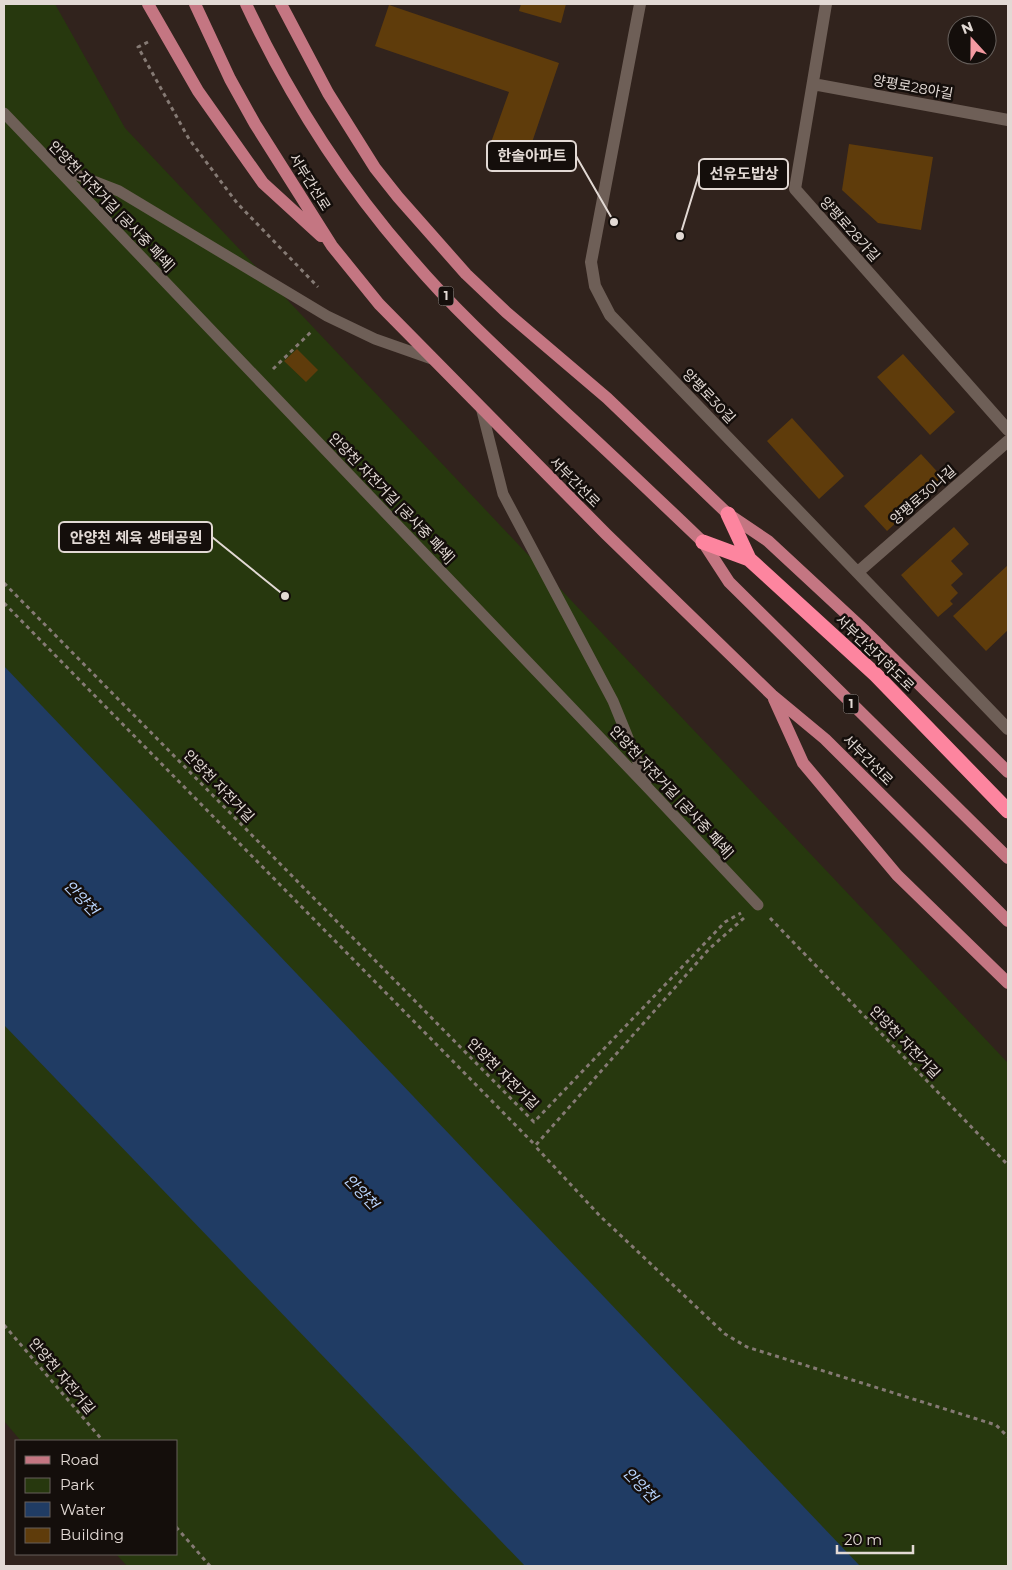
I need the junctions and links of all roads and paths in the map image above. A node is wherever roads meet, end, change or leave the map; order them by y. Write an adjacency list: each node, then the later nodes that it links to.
1 (148, 4): 12 (main road)
2 (195, 4): 12 (main road, 서부간선로)
3 (246, 4): 21 (main road, 서부간선로 / 1)
4 (640, 4): 23 (street, 양평로30길)
5 (826, 4): 8 (street, 양평로28가길)
6 (283, 6): 20 (main road)
7 (138, 47): 13 (path)
8 (813, 84): 10 (street, 양평로28아길); 18 (street, 양평로28가길)
9 (4, 114): 11 (lane, 안양천 자전거길 [공사중 폐쇄])
10 (1008, 120)
11 (53, 165): 14 (lane); 16 (lane, 안양천 자전거길 [공사중 폐쇄])
12 (332, 246): 15 (main road, 서부간선로)
13 (320, 289)
14 (327, 316): 15 (lane); 16 (path)
15 (432, 360): 17 (main road, 서부간선로)
16 (260, 382): 29 (lane, 안양천 자전거길 [공사중 폐쇄])
17 (482, 411): 26 (main road, 서부간선로); 29 (lane)
18 (1008, 430)
19 (1008, 441): 23 (street, 양평로30나길)
20 (728, 514): 22 (highway); 28 (main road)
21 (702, 542): 22 (highway, 서부간선지하도로); 31 (main road, 서부간선로 / 1)
22 (749, 559): 30 (highway, 서부간선지하도로)
23 (858, 572): 27 (street, 양평로30길)
24 (4, 583): 32 (path, 안양천 자전거길)
25 (4, 603): 35 (path)
26 (772, 695): 33 (main road, 서부간선로); 34 (main road)
27 (1008, 729)
28 (1008, 772)
29 (649, 788): 32 (lane, 안양천 자전거길 [공사중 폐쇄])
30 (1008, 811)
31 (1008, 858)
32 (758, 905): 35 (path); 36 (path, 안양천 자전거길)
33 (1008, 921)
34 (1008, 983)
35 (536, 1146): 38 (path)
36 (1008, 1165)
37 (4, 1325): 39 (path, 안양천 자전거길)
38 (1008, 1436)
39 (102, 1440)
40 (178, 1529): 41 (path)
41 (210, 1566)

